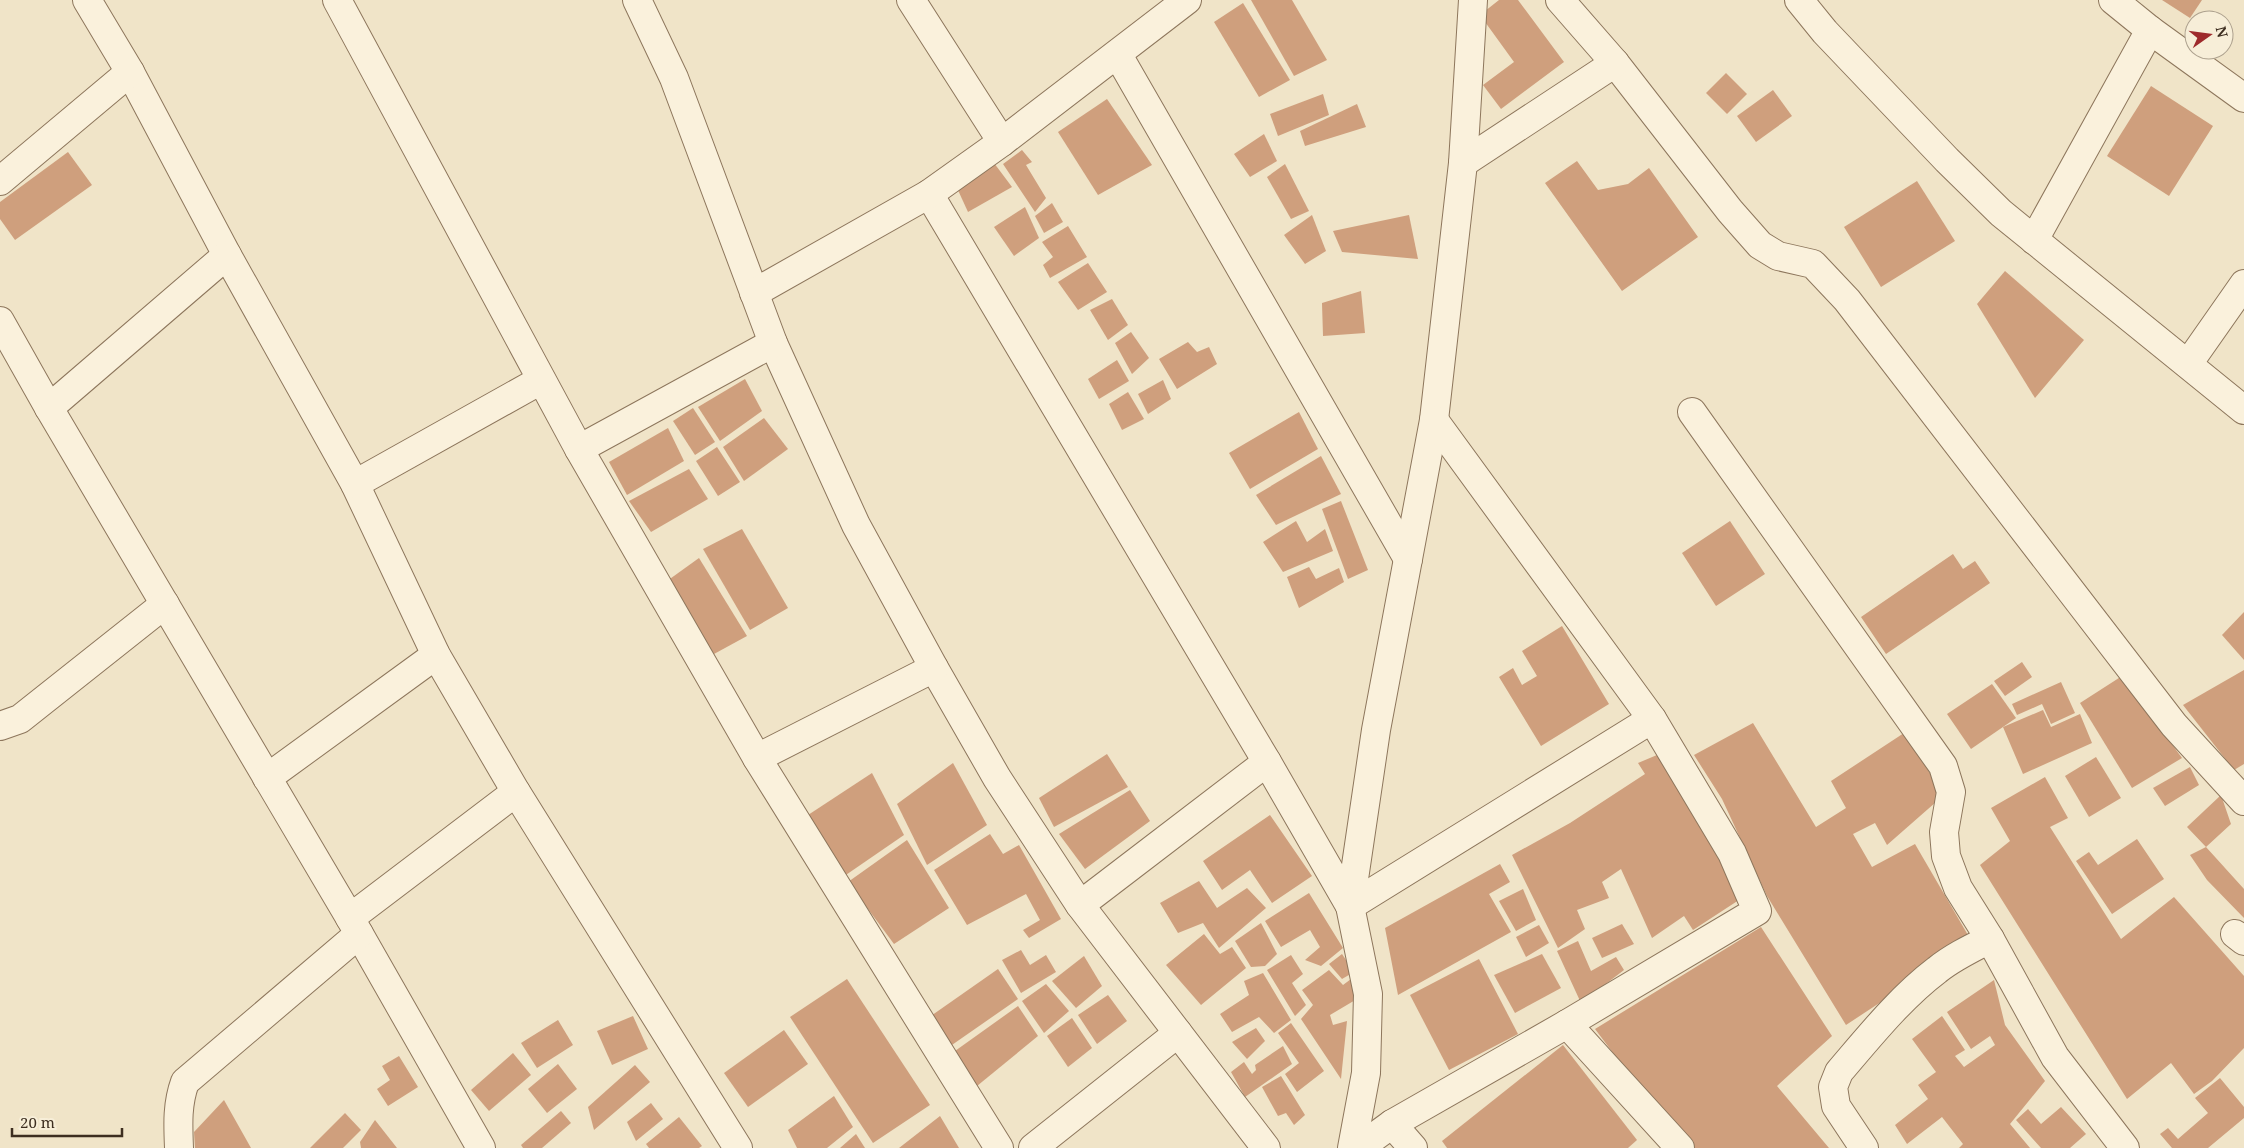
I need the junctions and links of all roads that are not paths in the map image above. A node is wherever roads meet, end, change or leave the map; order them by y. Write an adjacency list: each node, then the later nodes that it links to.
1 (87, 0): 13 (street)
2 (337, 0): 26 (street)
3 (637, 0): 22 (street)
4 (911, 0): 15 (street)
5 (1186, 0): 11 (street)
6 (1473, 0): 16 (street)
7 (1560, 0): 12 (street)
8 (1799, 0): 19 (street)
9 (2113, 0): 10 (street)
10 (2150, 30): 14 (street); 19 (street)
11 (1118, 54): 15 (street); 33 (street)
12 (1615, 63): 16 (street); 43 (street)
13 (130, 72): 17 (street); 20 (street)
14 (2244, 98)
15 (1002, 142): 18 (street)
16 (1463, 162): 30 (street)
17 (0, 181)
18 (928, 194): 22 (street); 40 (street)
19 (2034, 240): 25 (street)
20 (227, 255): 27 (street); 32 (street)
21 (2244, 284): 25 (street)
22 (754, 294): 24 (street)
23 (0, 321): 27 (street)
24 (773, 343): 31 (street); 36 (street)
25 (2188, 364): 28 (street)
26 (541, 380): 31 (street); 32 (street)
27 (49, 408): 34 (street)
28 (2244, 410)
29 (1692, 412): 47 (street)
30 (1434, 420): 33 (street); 37 (street)
31 (579, 450): 39 (street)
32 (354, 484): 35 (street)
33 (1408, 559): 45 (street)
34 (165, 604): 38 (street); 41 (street)
35 (436, 655): 41 (street); 42 (street)
36 (934, 668): 39 (street); 44 (street)
37 (1652, 719): 45 (street); 48 (street)
38 (0, 726)
39 (757, 758): 54 (street)
40 (1267, 762): 44 (street); 45 (street)
41 (267, 778): 46 (street)
42 (516, 792): 46 (street); 53 (street)
43 (2244, 801)
44 (1080, 905): 49 (street)
45 (1350, 906): 57 (street)
46 (354, 926): 51 (street); 52 (street)
47 (1990, 939): 61 (street); 62 (street)
48 (1567, 1024): 50 (street); 60 (street)
49 (1178, 1033): 55 (street); 56 (street)
50 (1392, 1124): 58 (street); 59 (street)
51 (179, 1148)
52 (481, 1148)
53 (737, 1148)
54 (999, 1148)
55 (1033, 1148)
56 (1266, 1148)
57 (1352, 1148)
58 (1359, 1148)
59 (1413, 1148)
60 (1680, 1148)
61 (1864, 1148)
62 (2125, 1148)

